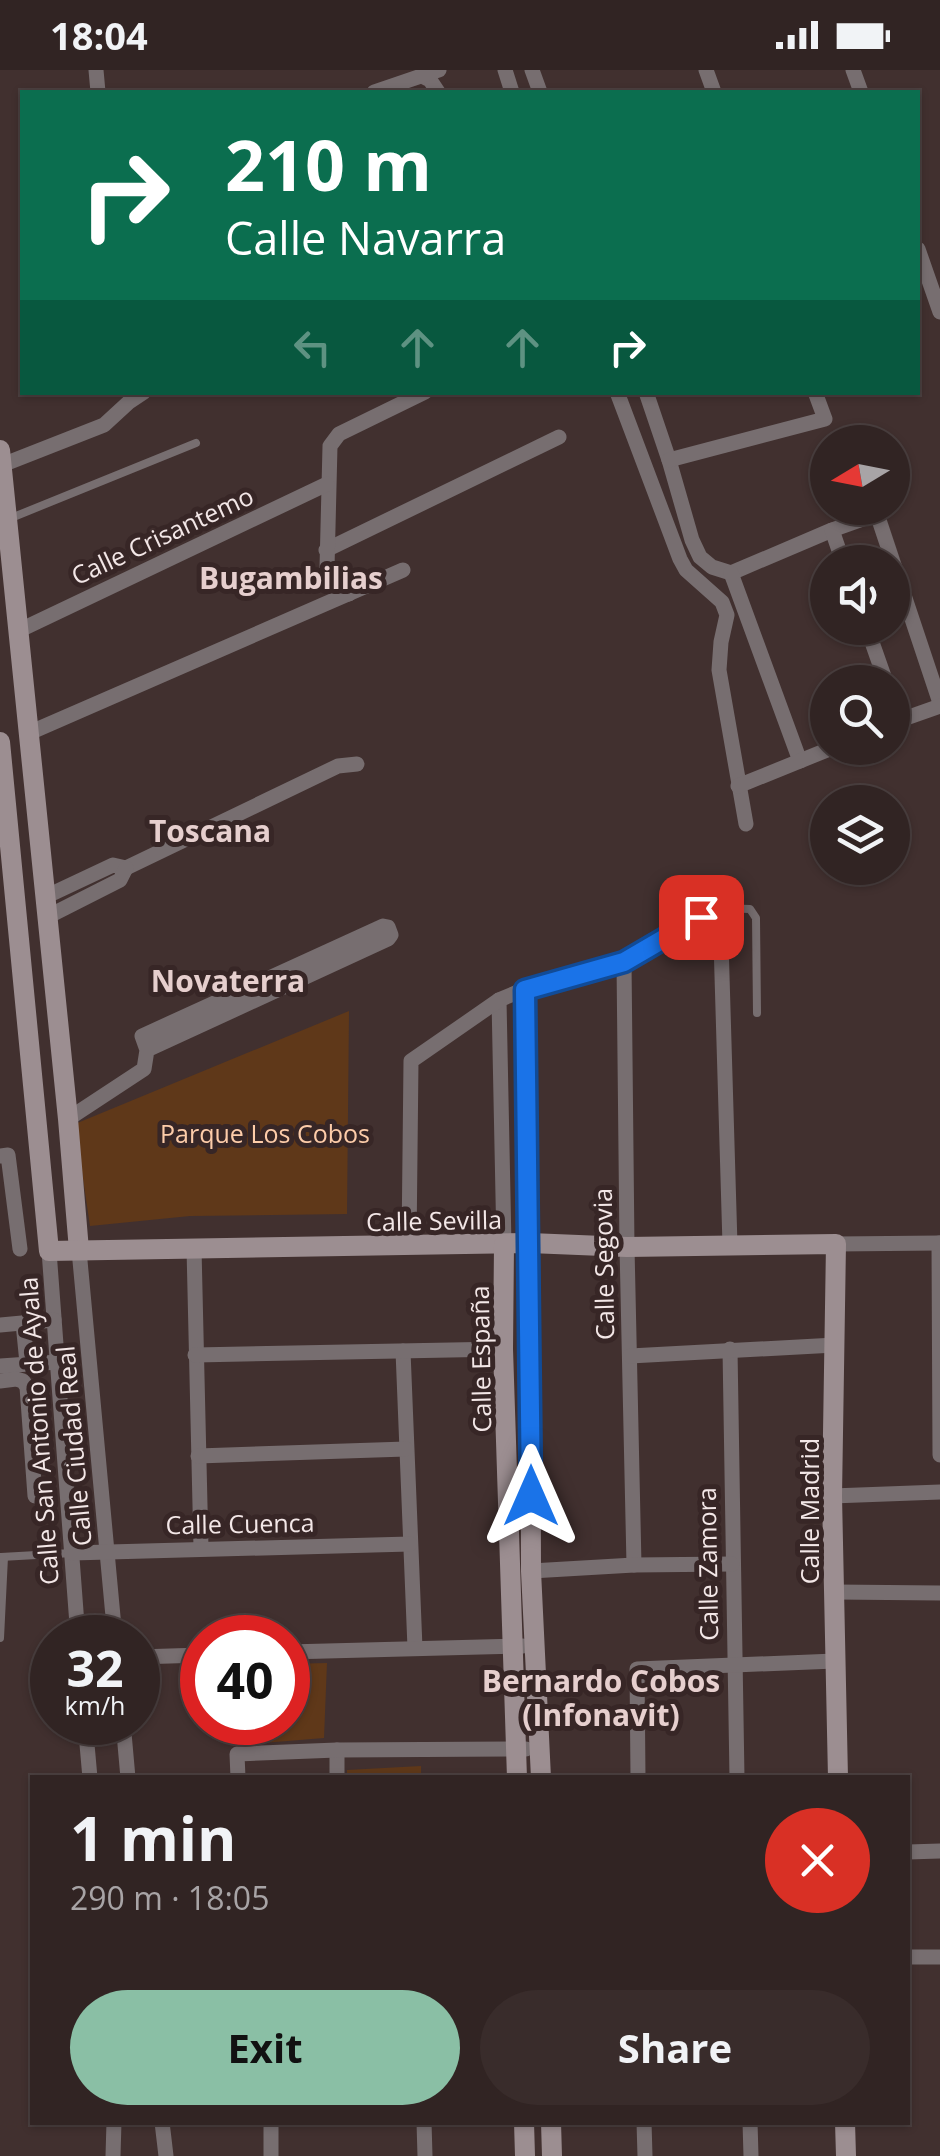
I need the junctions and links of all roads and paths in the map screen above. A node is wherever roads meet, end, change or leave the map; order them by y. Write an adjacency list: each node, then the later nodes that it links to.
1 (438, 70): 2 (street)
2 (422, 76): 3 (street); 4 (street)
3 (380, 90)
4 (437, 90)
5 (920, 255): 6 (street)
6 (940, 312)
7 (140, 395): 14 (street)
8 (420, 395): 16 (street)
9 (618, 395): 28 (street)
10 (647, 395): 15 (street)
11 (816, 395): 15 (street)
12 (559, 437): 22 (street)
13 (196, 443): 17 (lane)
14 (1, 458): 17 (street)
15 (669, 460): 25 (street)
16 (327, 484): 22 (street); 29 (street, Calle Crisantemo)
17 (7, 520): 23 (street)
18 (844, 525): 20 (street)
19 (881, 525): 30 (street)
20 (832, 530): 21 (street); 25 (street)
21 (837, 545)
22 (326, 550): 26 (street)
23 (6, 559): 29 (street)
24 (403, 570): 26 (street)
25 (731, 573): 27 (street)
26 (349, 594): 32 (street)
27 (744, 609): 28 (street); 35 (street)
28 (726, 614): 37 (street)
29 (18, 631): 32 (street)
30 (940, 704): 31 (street)
31 (910, 716)
32 (29, 733): 39 (street)
33 (0, 742): 42 (street, Calle San Antonio de Ayala)
34 (810, 757): 35 (street)
35 (800, 761): 37 (street)
36 (358, 764): 39 (street)
37 (738, 786): 38 (street)
38 (746, 824)
39 (46, 907): 41 (street)
40 (720, 908): 43 (street); 47 (lane); 56 (street)
41 (52, 958): 42 (street); 48 (street)
42 (21, 960): 61 (street, Calle San Antonio de Ayala)
43 (624, 962): 45 (street); 57 (street, Calle Segovia)
44 (288, 978): 44 (street); 48 (street)
45 (525, 990): 46 (street); 51 (street, Calle España)
46 (499, 1000): 54 (street); 55 (street, Calle España)
47 (757, 1013)
48 (68, 1119): 60 (street)
49 (4, 1156): 50 (street)
50 (6, 1188): 59 (street)
51 (530, 1243): 55 (street, Calle Sevilla); 57 (street, Calle Sevilla); 88 (street, Calle España)
52 (836, 1244): 53 (street, Calle Sevilla); 56 (street, Calle Sevilla); 65 (street, Calle Madrid)
53 (940, 1244): 76 (street)
54 (409, 1245): 55 (street, Calle Sevilla); 58 (street, Calle Sevilla)
55 (504, 1245): 66 (street, Calle España)
56 (730, 1245): 57 (street, Calle Sevilla)
57 (627, 1247): 70 (street, Calle Segovia)
58 (194, 1248): 60 (street, Calle Sevilla); 69 (street)
59 (20, 1249)
60 (79, 1250): 61 (street, Calle Sevilla); 83 (street, Calle Ciudad Real)
61 (50, 1251): 62 (street, Calle San Antonio de Ayala)
62 (54, 1320): 63 (street); 71 (street, Calle San Antonio de Ayala)
63 (23, 1323): 64 (street); 72 (street)
64 (0, 1325)
65 (835, 1345): 67 (street); 80 (street, Calle Madrid)
66 (503, 1349): 68 (street); 94 (street, Calle España)
67 (730, 1350): 70 (street); 86 (street, Calle Zamora)
68 (404, 1351): 69 (street); 75 (street)
69 (195, 1355): 77 (street)
70 (630, 1356): 87 (street, Calle Segovia)
71 (58, 1362): 72 (street); 84 (street, Calle San Antonio de Ayala)
72 (28, 1364): 73 (street)
73 (0, 1366)
74 (0, 1381): 79 (street)
75 (406, 1449): 77 (street); 81 (street)
76 (940, 1455)
77 (198, 1456): 82 (street)
78 (940, 1492): 80 (street)
79 (36, 1496)
80 (832, 1496): 89 (street, Calle Madrid)
81 (410, 1544): 82 (street, Calle Cuenca); 96 (street)
82 (200, 1548): 83 (street, Calle Cuenca)
83 (108, 1552): 84 (street, Calle Cuenca); 92 (street, Calle Ciudad Real)
84 (72, 1554): 85 (lane); 91 (street, Calle San Antonio de Ayala)
85 (2, 1557): 93 (lane)
86 (732, 1564): 87 (street); 99 (street, Calle Zamora)
87 (634, 1565): 88 (street)
88 (531, 1570): 95 (street, Calle España)
89 (835, 1592): 90 (street); 98 (street, Calle Madrid)
90 (940, 1593)
91 (76, 1615)
92 (113, 1615)
93 (0, 1638)
94 (512, 1646): 95 (street); 96 (street); 102 (street, Calle España)
95 (535, 1646): 103 (street, Calle España)
96 (415, 1648): 97 (street)
97 (310, 1651)
98 (835, 1661): 99 (street); 113 (street, Calle Madrid)
99 (734, 1665): 111 (street); 112 (street, Calle Zamora)
100 (87, 1745): 105 (street)
101 (125, 1745): 106 (street)
102 (516, 1749): 103 (street); 104 (street); 109 (street, Calle España)
103 (540, 1749): 110 (street, Calle España)
104 (336, 1750): 107 (street); 108 (street)
105 (90, 1775)
106 (128, 1775)
107 (238, 1775)
108 (337, 1775)
109 (517, 1775)
110 (541, 1775)
111 (638, 1775)
112 (737, 1775)
113 (838, 1775)
114 (940, 1850): 115 (street)
115 (910, 1852)
116 (910, 1957): 117 (street)
117 (940, 1957)
118 (114, 2125): 127 (street)
119 (162, 2125): 128 (street)
120 (271, 2125): 129 (street)
121 (424, 2125): 130 (street)
122 (524, 2125): 131 (street)
123 (551, 2125): 132 (street)
124 (644, 2125): 133 (street)
125 (750, 2125): 134 (street)
126 (844, 2125): 135 (street)
127 (113, 2156)
128 (166, 2156)
129 (272, 2156)
130 (425, 2156)
131 (525, 2156)
132 (552, 2156)
133 (644, 2156)
134 (750, 2156)
135 (846, 2156)

